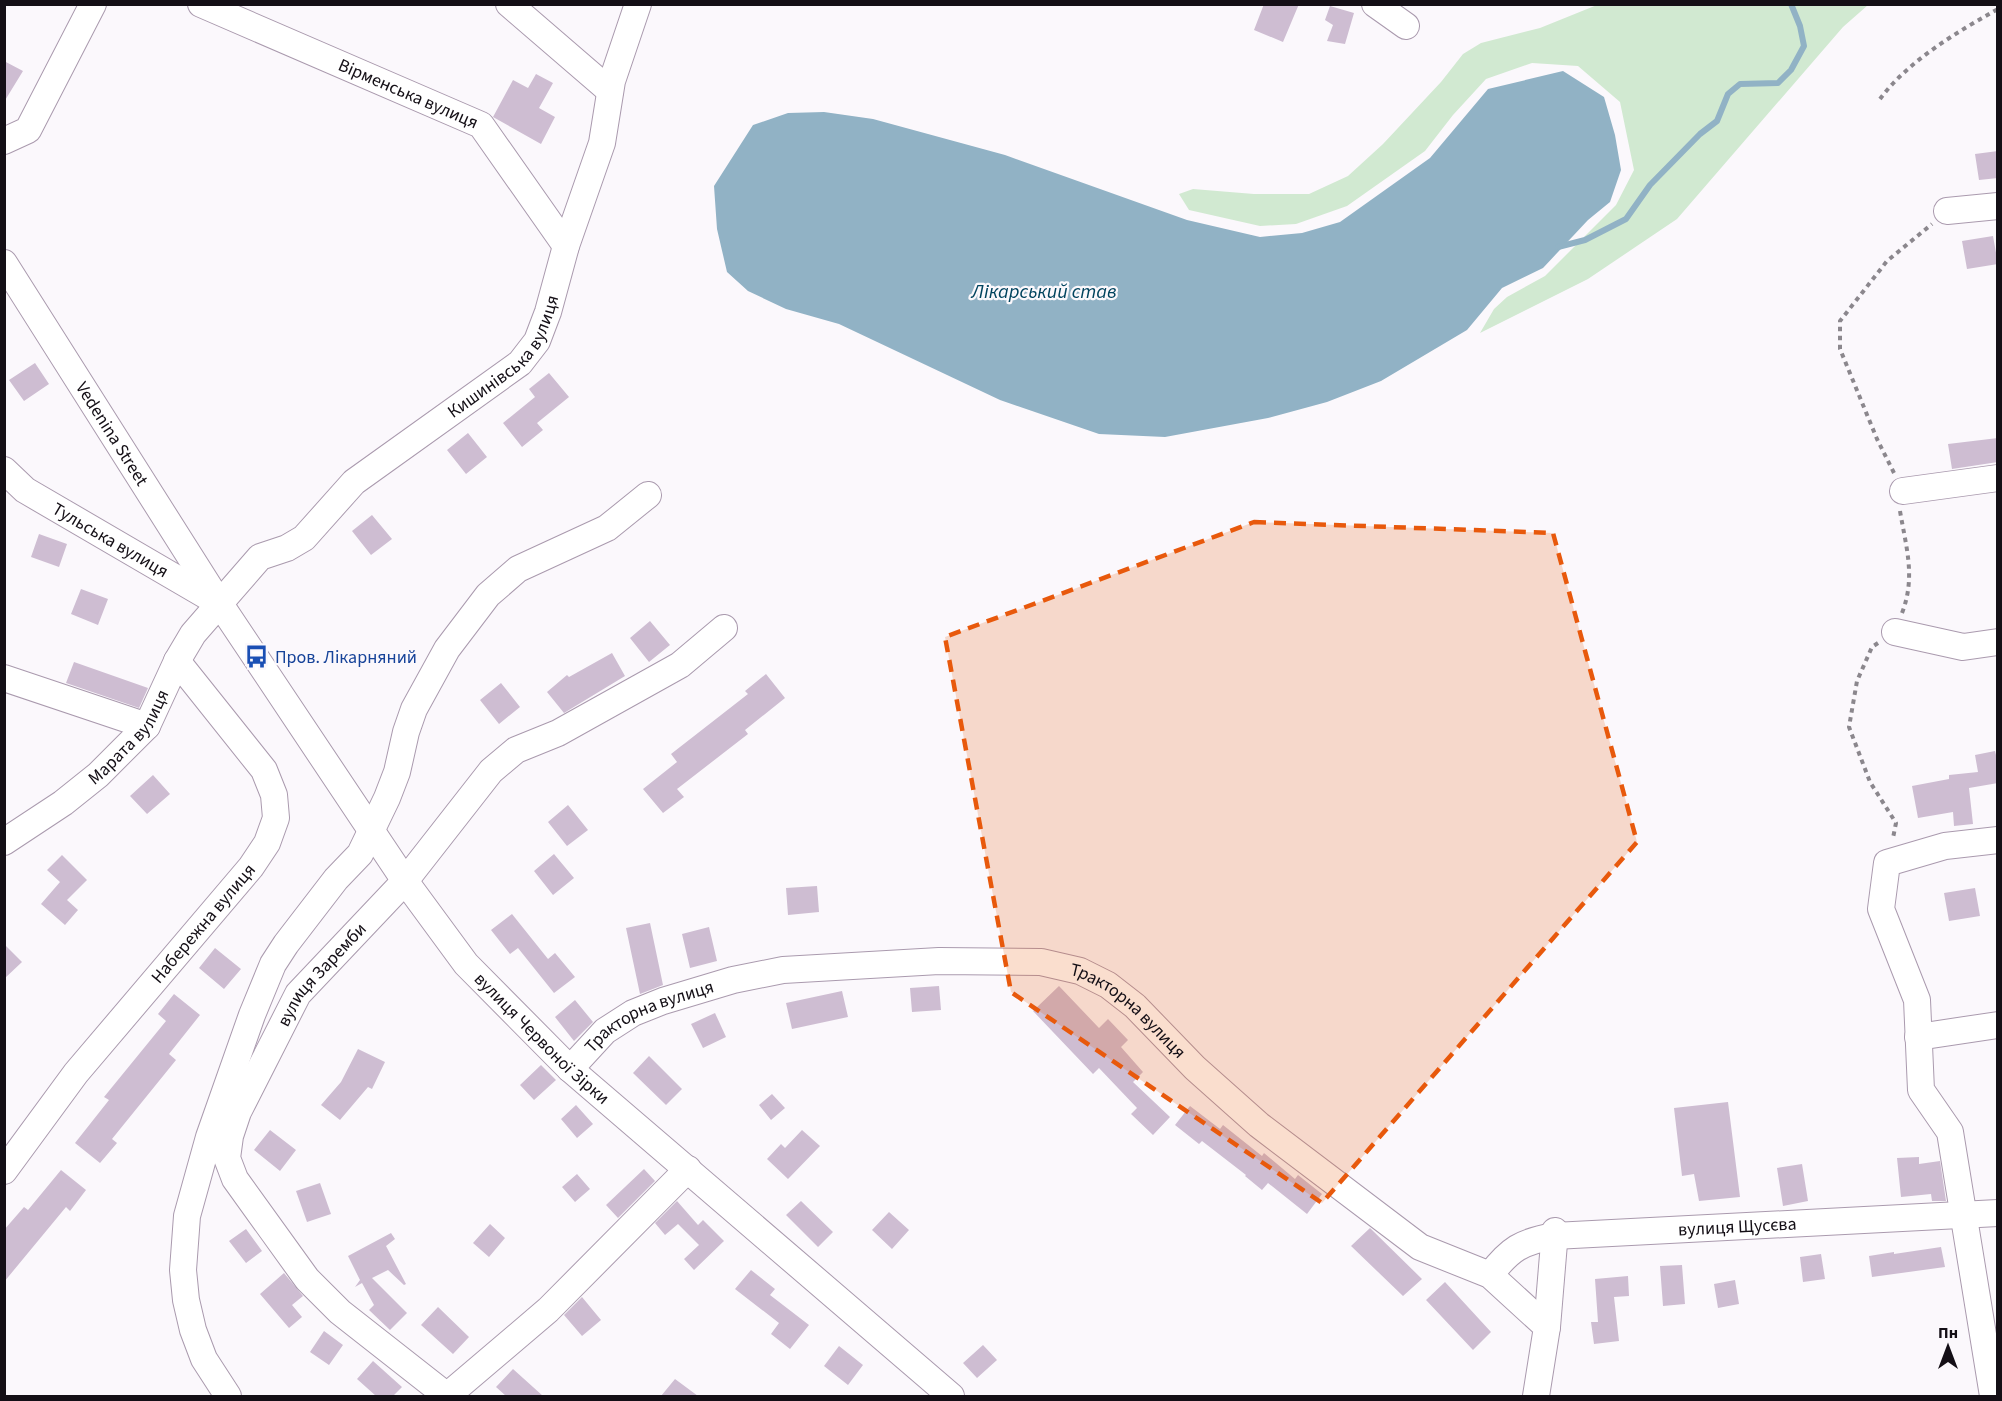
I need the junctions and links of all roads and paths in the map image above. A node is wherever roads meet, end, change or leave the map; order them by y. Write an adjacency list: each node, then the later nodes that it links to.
1 (93, 4): 10 (street)
2 (201, 4): 13 (street, Вірменська вулиця)
3 (509, 4): 8 (street)
4 (638, 4): 8 (street, Кишинівська вулиця)
5 (1375, 4): 7 (street)
6 (1998, 9): 9 (path)
7 (1406, 26)
8 (610, 91): 13 (street, Кишинівська вулиця)
9 (1880, 99)
10 (4, 141)
11 (1998, 206): 12 (street)
12 (1947, 212): 17 (path)
13 (566, 246): 19 (street, Кишинівська вулиця)
14 (4, 263): 19 (street, Vedenina Street)
15 (4, 470): 19 (street, Тульська вулиця)
16 (1998, 478): 17 (street)
17 (1903, 491): 21 (path)
18 (648, 495): 26 (street)
19 (220, 604): 23 (street, Марата вулиця); 26 (street, вулиця Червоної Зірки)
20 (724, 628): 30 (street, вулиця Заремби)
21 (1895, 632): 22 (street); 29 (path)
22 (1998, 642)
23 (177, 661): 25 (street, Марата вулиця); 35 (street, Набережна вулиця)
24 (4, 678): 25 (street)
25 (147, 726): 28 (street, Марата вулиця)
26 (371, 831): 30 (street, вулиця Червоної Зірки); 41 (street)
27 (1998, 840): 29 (street)
28 (4, 842)
29 (1887, 862): 32 (street)
30 (405, 881): 33 (street, вулиця Червоної Зірки); 42 (street, вулиця Заремби)
31 (1998, 1025): 32 (street)
32 (1918, 1037): 37 (street)
33 (570, 1069): 34 (street, вулиця Червоної Зірки); 39 (street, Тракторна вулиця)
34 (688, 1169): 42 (street); 43 (street, вулиця Червоної Зірки)
35 (4, 1172)
36 (1998, 1213): 37 (street, вулиця Щусєва)
37 (1964, 1216): 38 (street, вулиця Щусєва); 45 (street)
38 (1554, 1234): 39 (street, вулиця Щусєва); 40 (street)
39 (1490, 1275): 40 (street, Тракторна вулиця)
40 (1547, 1327): 44 (street)
41 (228, 1396)
42 (447, 1396)
43 (951, 1396)
44 (1536, 1396)
45 (1994, 1396)

